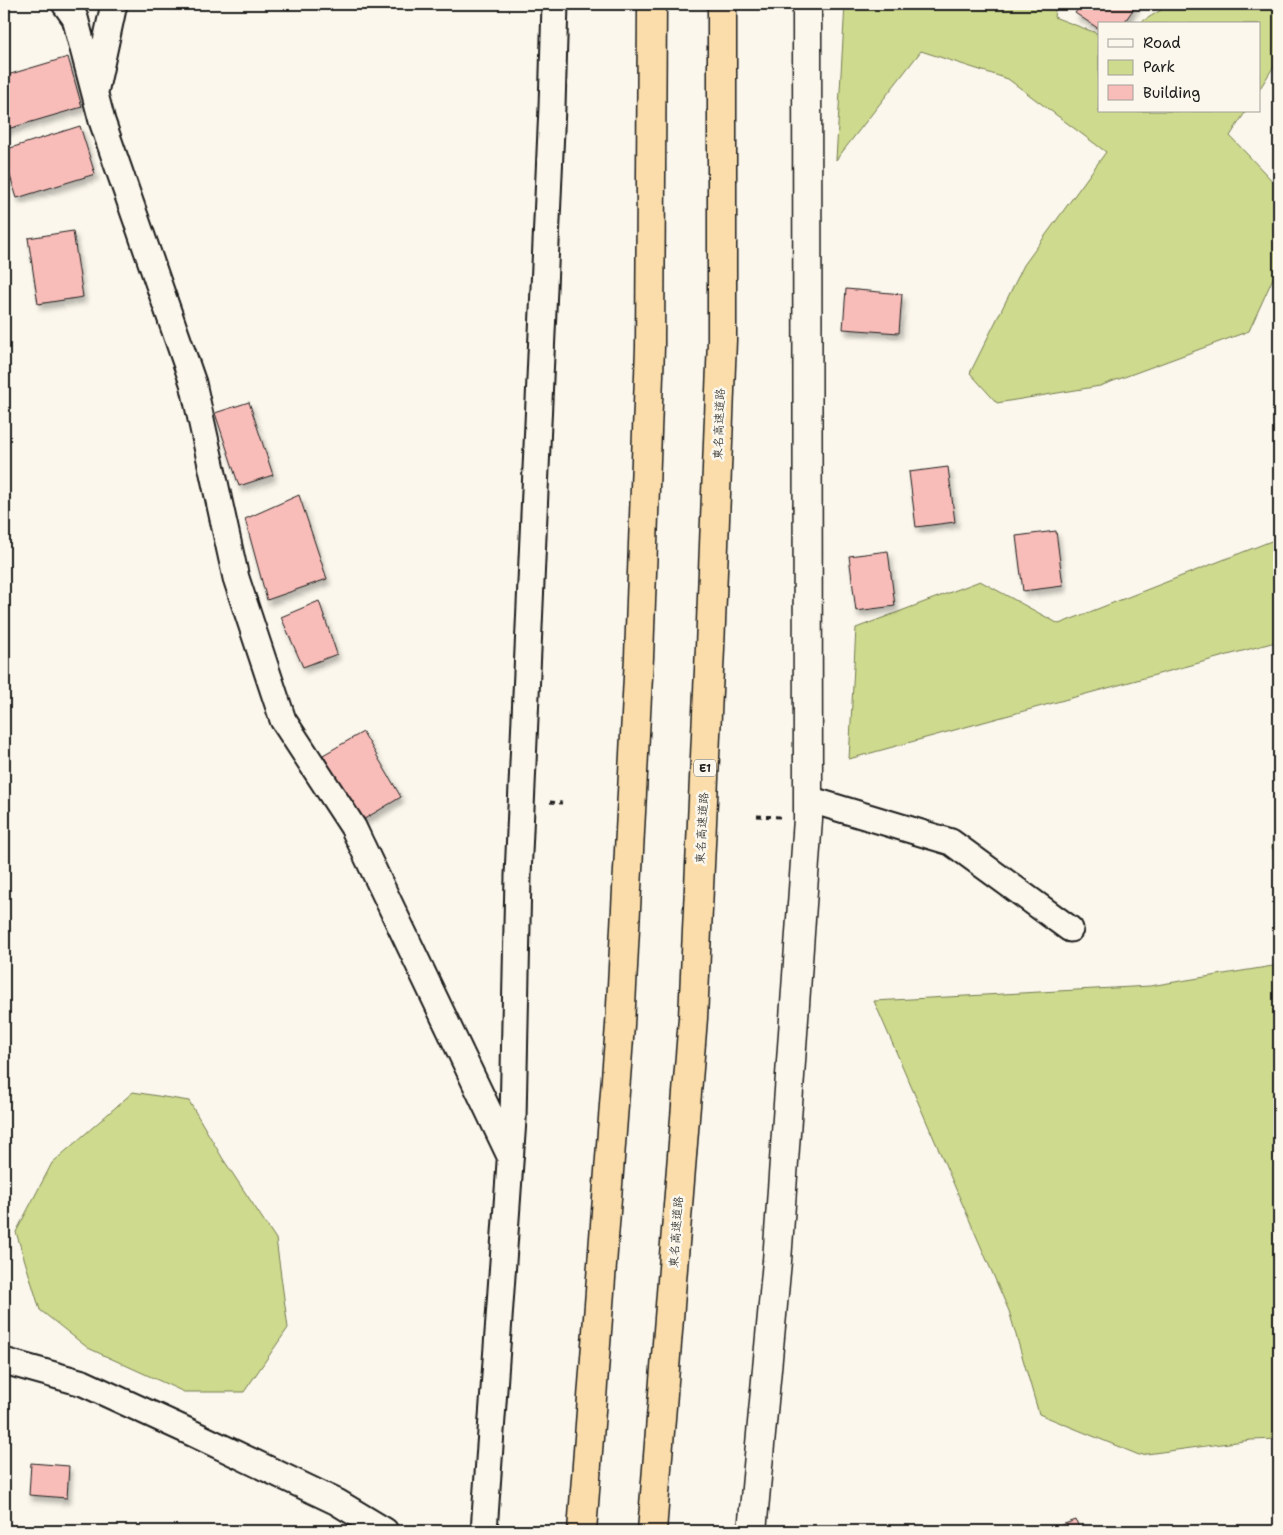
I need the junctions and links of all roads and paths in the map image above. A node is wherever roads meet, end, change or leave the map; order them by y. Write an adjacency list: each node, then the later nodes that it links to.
1 (65, 4): 7 (street)
2 (114, 4): 7 (street)
3 (555, 4): 10 (street)
4 (652, 4): 14 (highway)
5 (722, 4): 15 (highway, 東名高速道路 / E1)
6 (808, 4): 8 (street)
7 (95, 93): 10 (street)
8 (808, 799): 9 (street); 16 (street)
9 (1070, 929)
10 (511, 1157): 13 (street)
11 (4, 1361): 12 (street)
12 (385, 1531)
13 (484, 1531)
14 (582, 1531)
15 (652, 1531)
16 (752, 1531)

